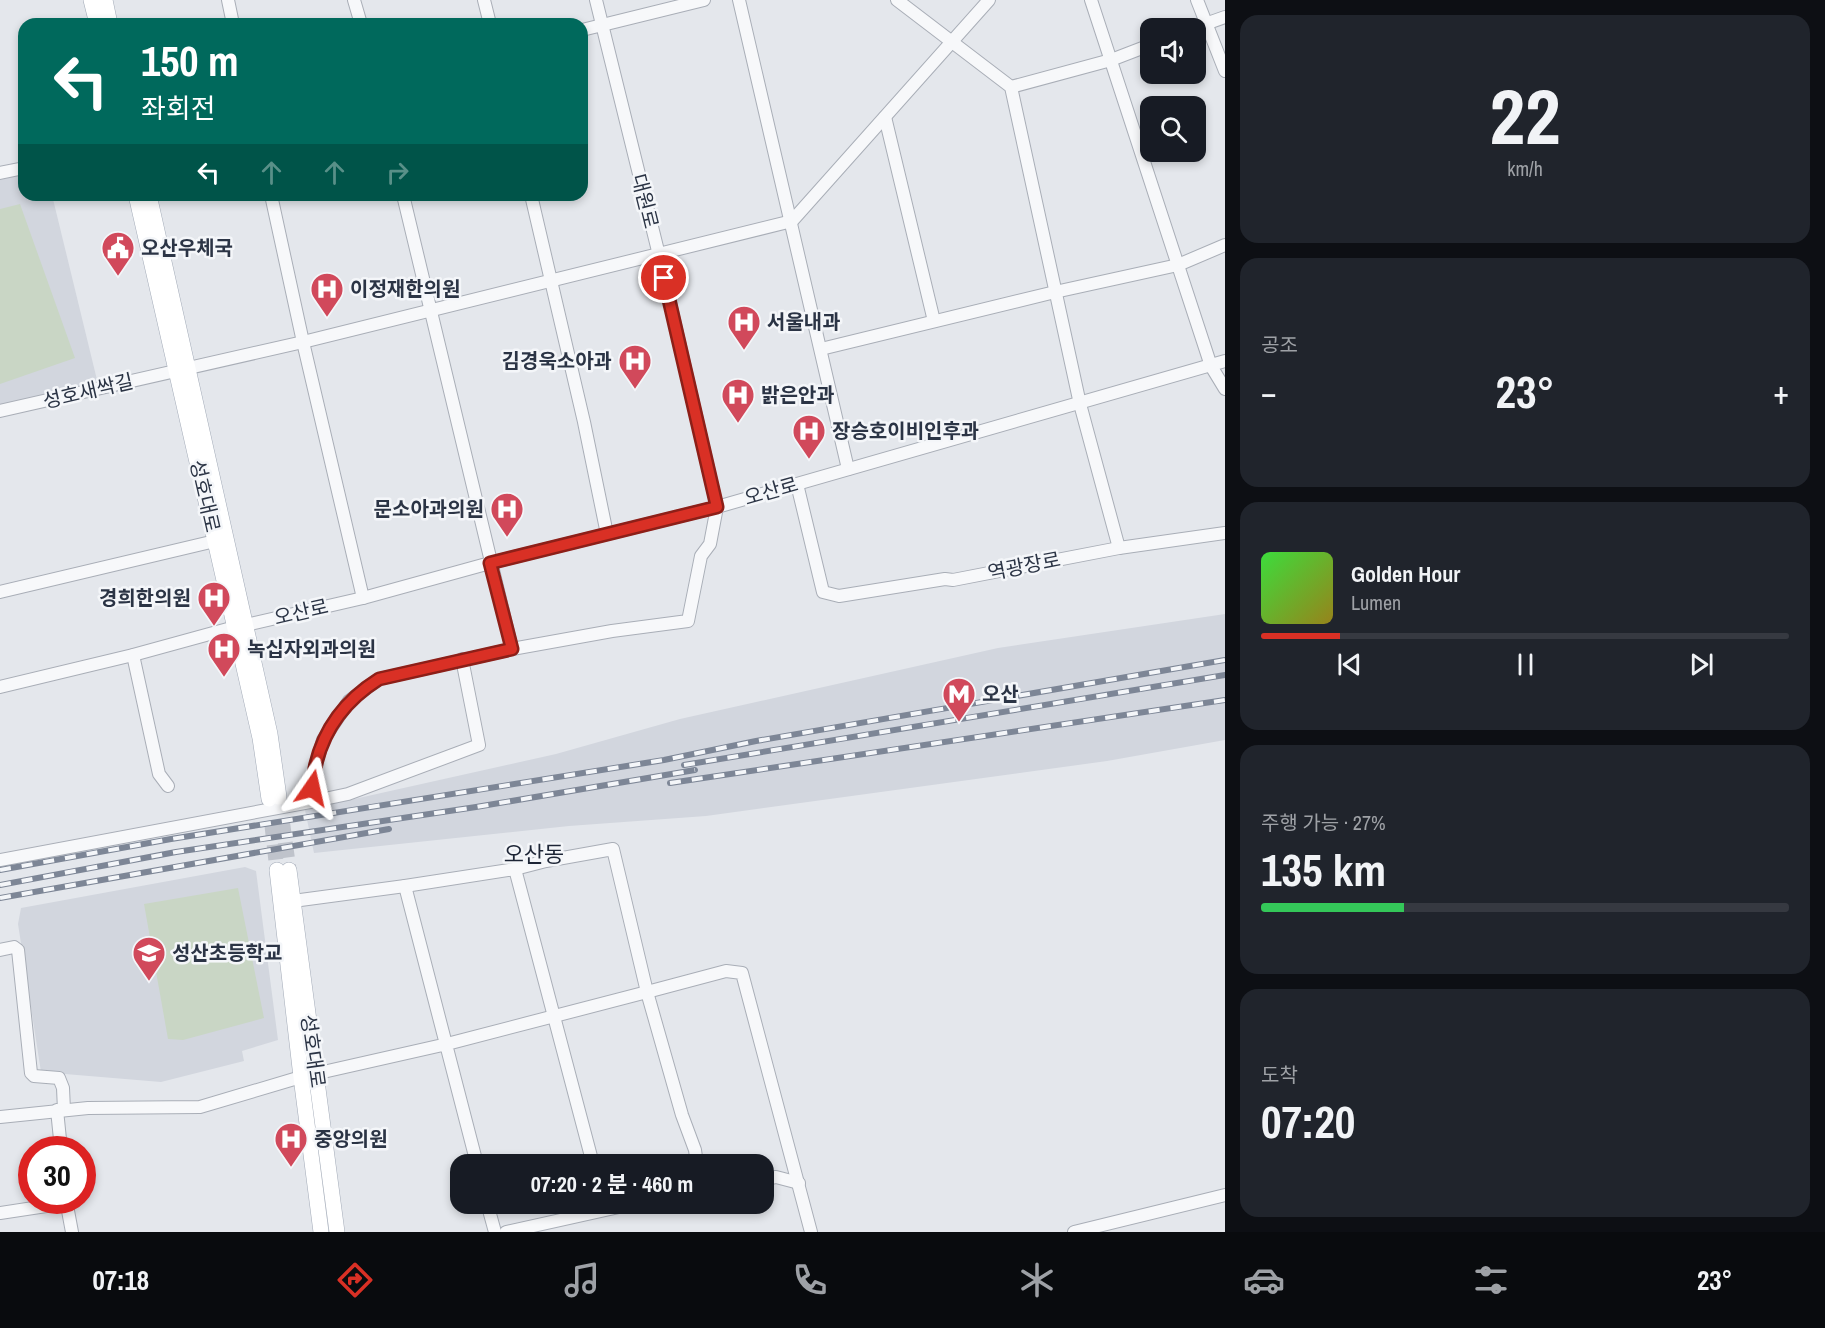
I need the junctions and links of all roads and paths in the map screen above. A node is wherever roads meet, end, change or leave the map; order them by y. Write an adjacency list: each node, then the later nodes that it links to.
1 (91, 0): 14 (main road)
2 (105, 0): 15 (main road)
3 (228, 0): 16 (street)
4 (354, 0): 17 (street)
5 (484, 0): 18 (street)
6 (596, 0): 21 (street, 대원로)
7 (704, 0): 21 (street)
8 (739, 0): 37 (street)
9 (897, 0): 24 (street)
10 (988, 0): 24 (street)
11 (1091, 0): 26 (street)
12 (1197, 0): 19 (street)
13 (1225, 17): 20 (street)
14 (96, 18)
15 (109, 18)
16 (232, 18)
17 (359, 18)
18 (488, 18)
19 (1199, 18)
20 (1206, 24)
21 (602, 26): 22 (street); 39 (street, 대원로)
22 (588, 29)
23 (1206, 37): 27 (street)
24 (952, 41): 28 (street); 29 (street)
25 (1140, 49): 26 (street)
26 (1111, 60): 28 (street); 40 (street)
27 (1225, 71)
28 (1011, 87): 42 (street)
29 (885, 117): 37 (street); 44 (street)
30 (18, 169): 31 (street)
31 (0, 173)
32 (138, 201): 49 (main road, 성호대로)
33 (150, 201): 49 (main road, 성호대로)
34 (272, 201): 45 (street)
35 (404, 201): 43 (street)
36 (532, 201): 41 (street)
37 (792, 221): 39 (street, 성호새싹길); 46 (street)
38 (1225, 245): 40 (street)
39 (659, 255): 41 (street, 성호새싹길); 55 (street, 대원로)
40 (1178, 265): 42 (street); 48 (street)
41 (552, 281): 43 (street, 성호새싹길); 57 (street)
42 (1055, 292): 44 (street); 51 (street)
43 (430, 310): 45 (street, 성호새싹길); 60 (street)
44 (934, 321): 46 (street)
45 (303, 342): 49 (street, 성호새싹길); 62 (street)
46 (820, 349): 53 (street)
47 (1225, 361): 48 (street, 오산로)
48 (1211, 366): 50 (street); 51 (street, 오산로)
49 (182, 369): 52 (street, 성호새싹길); 58 (main road, 성호대로); 63 (main road, 성호대로)
50 (1225, 389)
51 (1080, 404): 53 (street, 오산로); 59 (street)
52 (0, 411)
53 (848, 469): 54 (street, 오산로)
54 (797, 484): 55 (street, 오산로); 59 (street, 역광장로)
55 (717, 507): 57 (street, 오산로); 64 (street)
56 (1225, 533): 59 (street, 역광장로)
57 (607, 534): 60 (street, 오산로)
58 (215, 541): 61 (street); 63 (main road, 성호대로)
59 (1119, 549)
60 (490, 563): 62 (street, 오산로); 64 (street)
61 (0, 592)
62 (363, 598): 63 (street, 오산로)
63 (240, 626): 65 (street, 오산로); 69 (main road, 성호대로)
64 (512, 649): 66 (street)
65 (133, 655): 67 (street, 오산로); 68 (street)
66 (462, 659): 70 (street); 70 (street)
67 (0, 687)
68 (168, 786)
69 (274, 798)
70 (310, 802): 71 (street)
71 (0, 860)
72 (515, 869): 73 (street); 76 (street); 77 (street)
73 (405, 886): 74 (street); 78 (street)
74 (293, 901): 79 (main road, 성호대로); 79 (main road, 성호대로)
75 (0, 950): 80 (street)
76 (647, 992): 77 (street); 85 (street); 87 (street)
77 (554, 1017): 78 (street); 84 (street)
78 (447, 1044): 79 (street); 83 (street)
79 (308, 1075): 80 (street); 95 (main road, 성호대로); 96 (main road, 성호대로)
80 (60, 1110): 81 (street); 82 (street)
81 (0, 1117)
82 (61, 1136)
83 (474, 1154)
84 (590, 1154)
85 (696, 1154)
86 (774, 1177): 87 (street)
87 (799, 1183): 99 (street)
88 (1225, 1195): 100 (street)
89 (18, 1209): 90 (street)
90 (0, 1212)
91 (68, 1214): 94 (street)
92 (490, 1214): 97 (street)
93 (577, 1214): 98 (street)
94 (72, 1232)
95 (321, 1232)
96 (337, 1232)
97 (495, 1232)
98 (507, 1232)
99 (811, 1232)
100 (1074, 1232)

